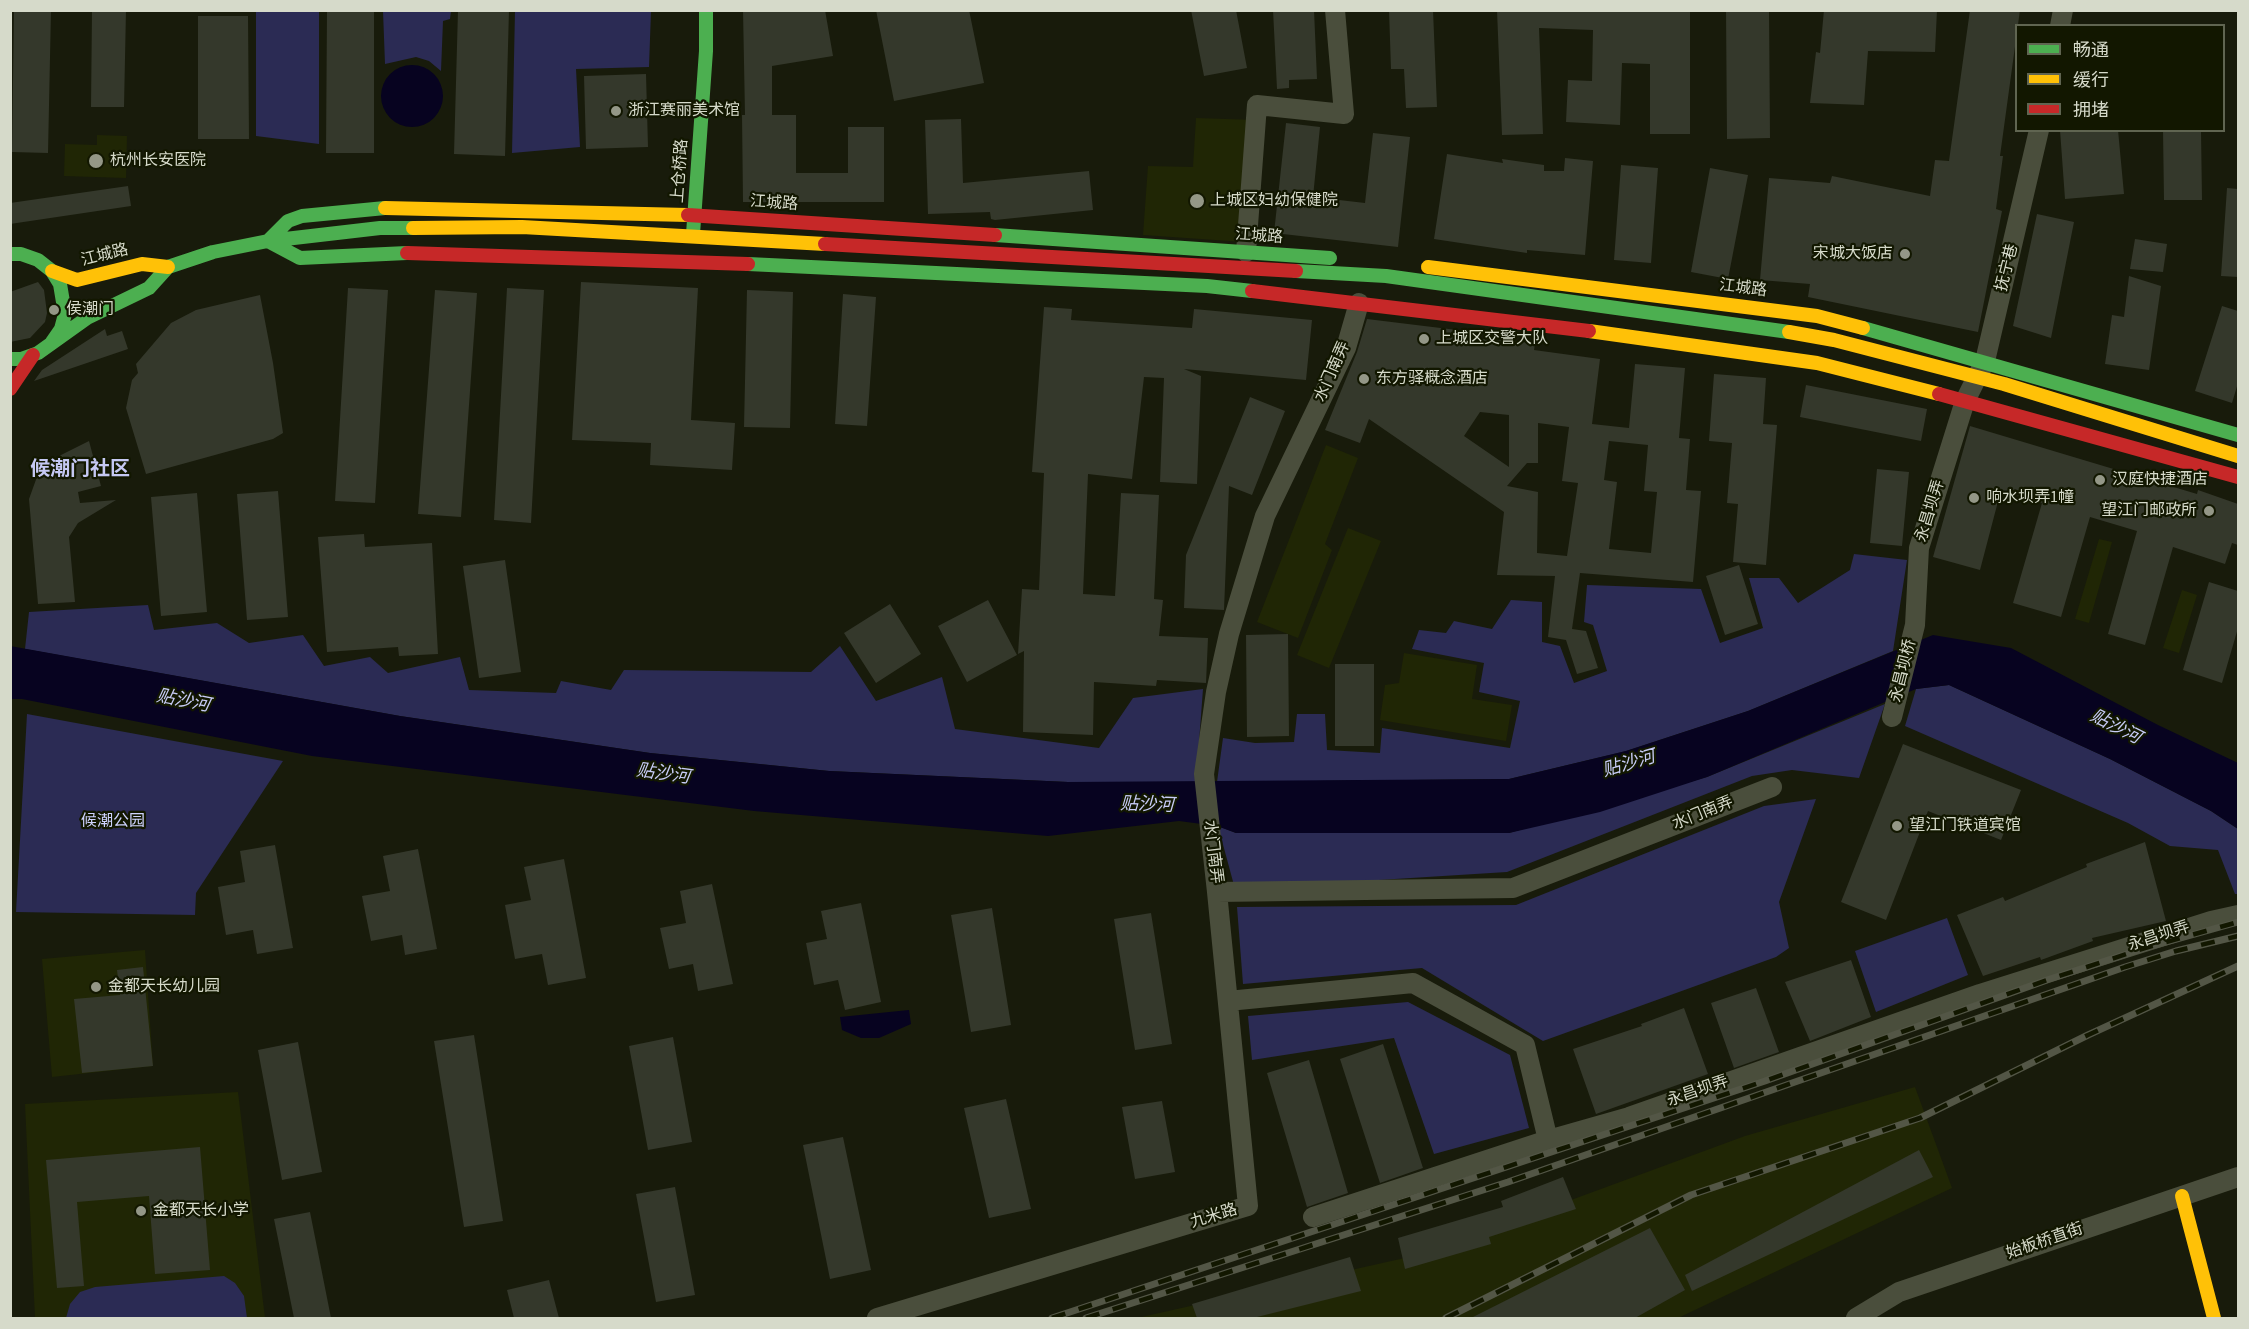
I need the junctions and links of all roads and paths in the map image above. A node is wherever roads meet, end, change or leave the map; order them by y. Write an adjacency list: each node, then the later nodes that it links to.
1 (706, 10): 4 (street, 上仓桥路)
2 (1335, 10): 7 (street)
3 (2039, 132): 16 (street, 抚宁巷)
4 (694, 215): 5 (street, 上仓桥路); 6 (street, 江城路); 7 (street, 江城路)
5 (693, 236): 6 (street, 江城路); 9 (street, 上仓桥路); 16 (street, 江城路)
6 (268, 241): 9 (street); 10 (street, 江城路)
7 (1246, 252): 16 (street, 江城路)
8 (10, 254): 11 (street, 江城路)
9 (691, 262): 12 (street)
10 (168, 267): 11 (street, 江城路); 13 (street, 江城路)
11 (52, 271): 13 (street)
12 (1359, 303): 18 (street); 25 (street, 水门南弄)
13 (52, 342): 14 (street, 江城路)
14 (33, 355): 15 (street, 江城路); 17 (street)
15 (10, 359)
16 (1981, 369): 18 (street, 抚宁巷); 19 (street, 江城路); 20 (street, 江城路)
17 (10, 389)
18 (1965, 400): 21 (street); 22 (street, 永昌坝弄)
19 (2238, 435)
20 (2238, 456)
21 (2238, 477)
22 (1915, 625): 23 (street, 永昌坝桥)
23 (1892, 717)
24 (1772, 787): 25 (street, 水门南弄)
25 (1217, 892): 27 (street, 九米路)
26 (2238, 915): 28 (street, 永昌坝弄)
27 (1228, 1001): 28 (street); 32 (street, 九米路)
28 (1548, 1140): 31 (street, 永昌坝弄)
29 (2238, 1177): 30 (street, 始板桥直街)
30 (2182, 1196): 33 (street, 始板桥直街); 34 (street)
31 (1313, 1217)
32 (878, 1318)
33 (1856, 1318)
34 (2214, 1318)

